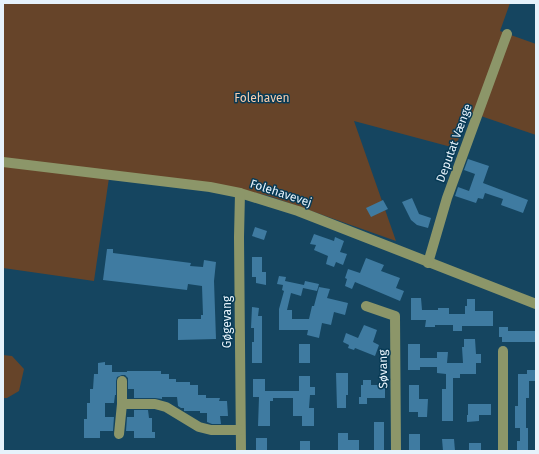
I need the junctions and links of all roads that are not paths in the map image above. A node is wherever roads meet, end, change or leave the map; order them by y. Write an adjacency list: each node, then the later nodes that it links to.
1 (507, 34): 4 (street, Deputat Vænge)
2 (3, 162): 3 (street, Folehavevej)
3 (240, 193): 4 (street, Folehavevej); 10 (street, Gøgevang)
4 (428, 262): 5 (street, Folehavevej)
5 (536, 304)
6 (366, 306): 13 (street, Søvang)
7 (503, 351): 14 (street)
8 (122, 381): 9 (street)
9 (122, 404): 10 (street); 11 (street)
10 (240, 430): 12 (street, Gøgevang)
11 (120, 434)
12 (240, 451)
13 (396, 451)
14 (503, 451)

